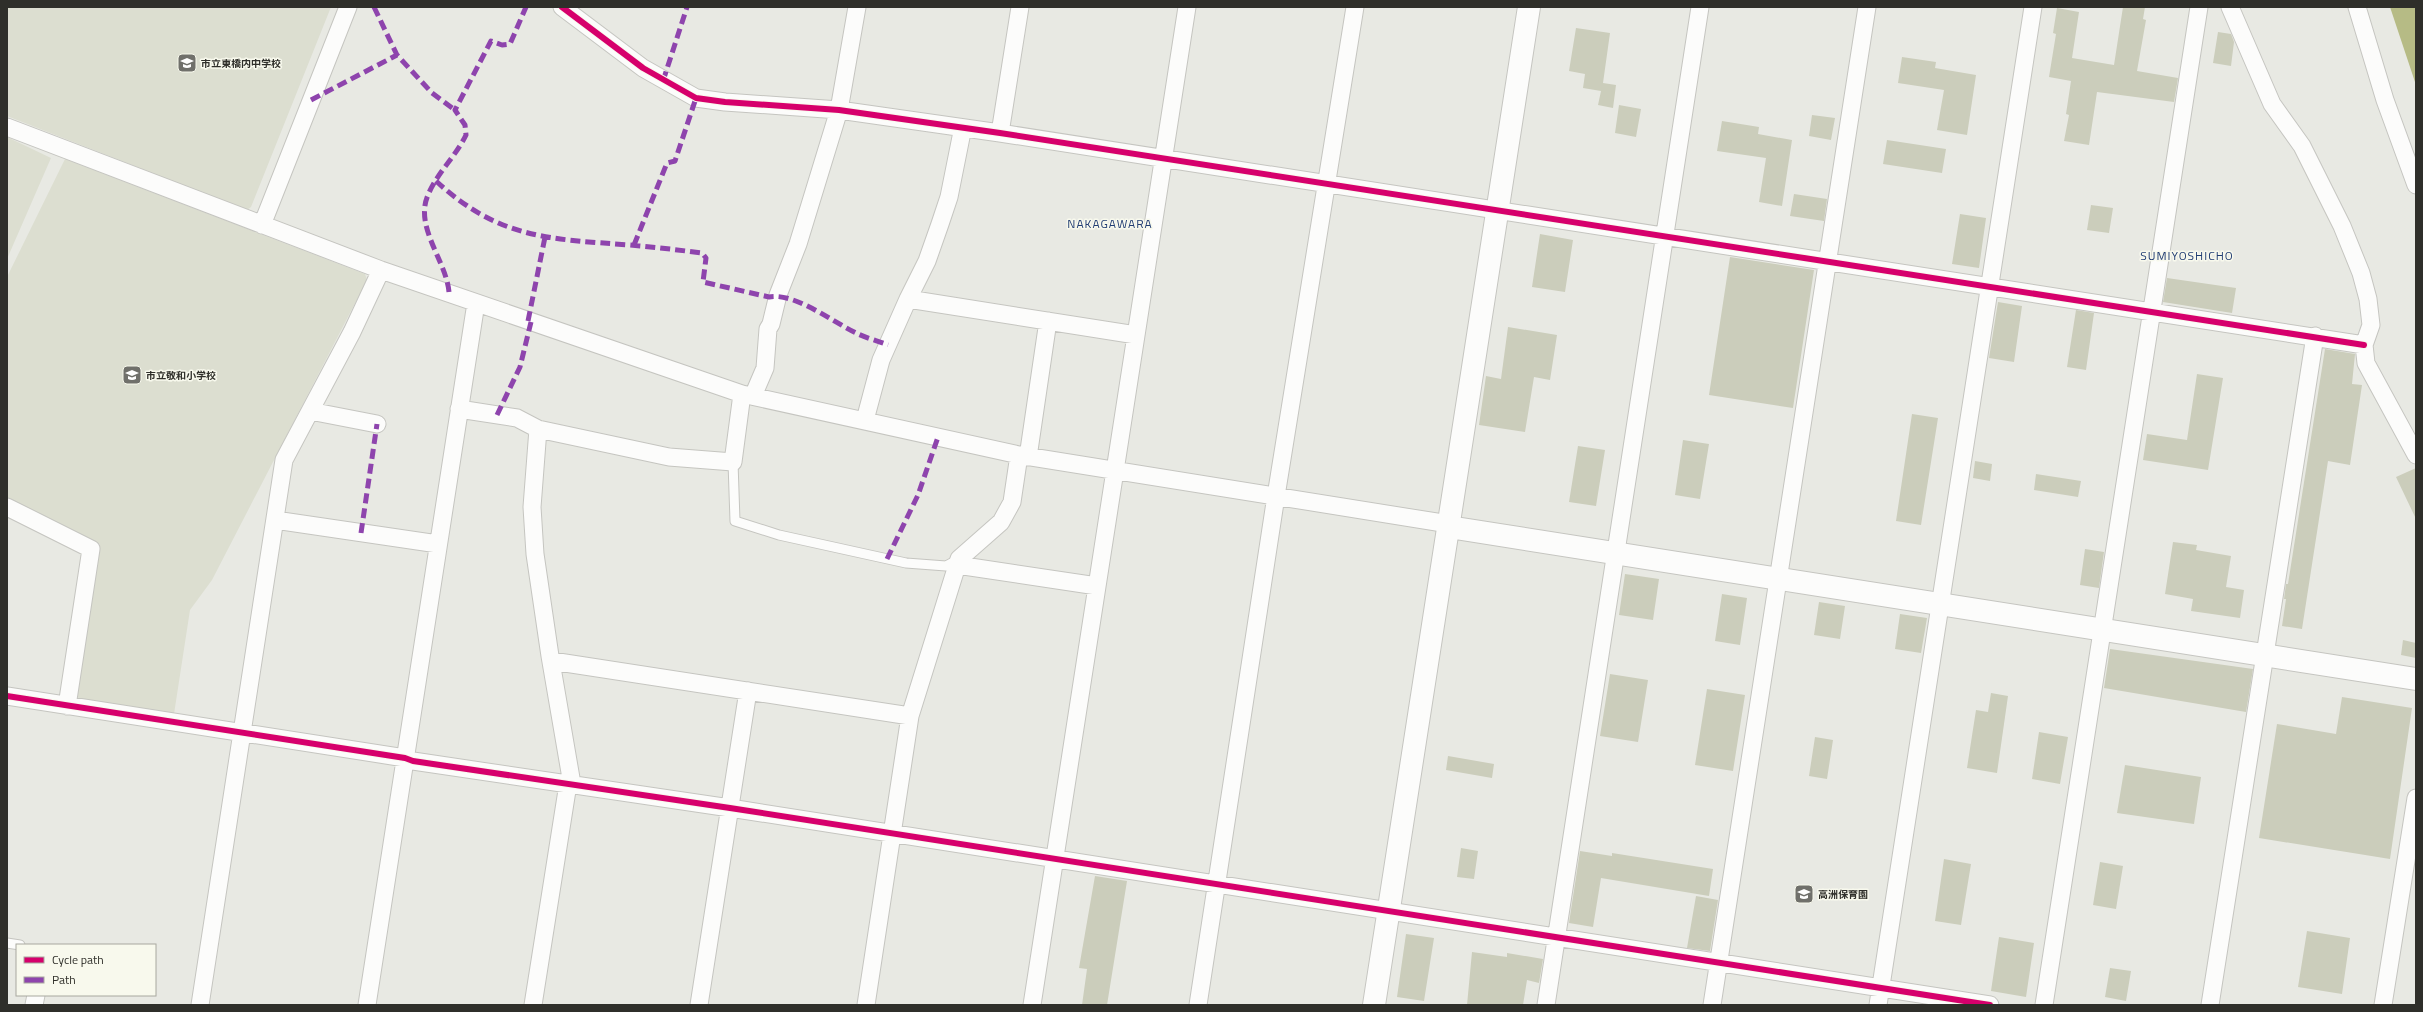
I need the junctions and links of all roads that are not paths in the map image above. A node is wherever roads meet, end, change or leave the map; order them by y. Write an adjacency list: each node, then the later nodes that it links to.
1 (348, 7): 23 (street)
2 (562, 7): 14 (street)
3 (857, 7): 15 (street)
4 (1020, 7): 18 (street)
5 (1187, 7): 19 (street)
6 (1355, 7): 20 (street)
7 (1529, 7): 22 (street)
8 (1700, 7): 24 (street)
9 (1866, 7): 25 (street)
10 (2033, 7): 27 (street)
11 (2199, 7): 30 (street)
12 (2230, 7): 34 (street)
13 (2357, 7): 21 (street)
14 (583, 14): 15 (street)
15 (840, 110): 17 (street); 35 (street)
16 (7, 127): 23 (street)
17 (966, 128): 18 (street); 28 (street)
18 (1000, 133): 19 (street)
19 (1163, 158): 20 (street); 32 (street)
20 (1328, 183): 22 (street); 45 (street)
21 (2416, 185)
22 (1498, 211): 24 (street); 48 (street)
23 (262, 225): 26 (street)
24 (1665, 236): 25 (street); 50 (street)
25 (1828, 260): 27 (street); 52 (street)
26 (381, 270): 29 (street); 37 (street)
27 (1990, 285): 30 (street); 54 (street)
28 (908, 299): 31 (street); 38 (street)
29 (476, 303): 35 (street); 36 (street)
30 (2152, 311): 33 (street); 55 (street)
31 (1048, 321): 32 (street); 42 (street)
32 (1136, 335): 44 (street)
33 (2315, 336): 34 (street); 56 (street)
34 (2364, 345): 41 (street)
35 (747, 395): 38 (street); 43 (street)
36 (460, 409): 40 (street); 49 (street)
37 (310, 411): 39 (street); 47 (street)
38 (865, 420): 42 (street)
39 (377, 424)
40 (538, 429): 43 (street); 57 (street)
41 (2416, 455)
42 (1023, 456): 44 (street); 51 (street)
43 (733, 462): 51 (lane)
44 (1115, 470): 45 (street); 53 (street)
45 (1276, 496): 48 (street); 70 (street)
46 (7, 507): 61 (street)
47 (275, 520): 49 (street); 63 (street)
48 (1449, 525): 50 (street); 71 (street)
49 (438, 544): 64 (street)
50 (1616, 553): 52 (street); 72 (street)
51 (958, 562): 53 (street); 62 (street)
52 (1778, 578): 54 (street); 73 (street)
53 (1097, 586): 69 (street)
54 (1940, 604): 55 (street); 74 (street)
55 (2102, 629): 56 (street); 87 (street)
56 (2265, 655): 58 (street); 88 (street)
57 (552, 661): 59 (street); 65 (street)
58 (2416, 679)
59 (748, 691): 62 (street); 67 (street)
60 (7, 696): 61 (street)
61 (67, 706): 63 (street)
62 (910, 716): 68 (street)
63 (243, 733): 64 (street); 75 (street)
64 (405, 758): 65 (street); 76 (street)
65 (570, 784): 67 (street); 77 (street)
66 (2416, 798): 89 (street)
67 (730, 808): 68 (street); 78 (street)
68 (892, 834): 69 (street); 79 (street)
69 (1054, 859): 70 (street); 80 (street)
70 (1216, 884): 71 (street); 81 (street)
71 (1389, 911): 72 (street); 82 (street)
72 (1557, 937): 73 (street); 83 (street)
73 (1718, 963): 74 (street); 84 (street)
74 (1881, 988): 85 (street); 86 (street)
75 (200, 1005)
76 (367, 1005)
77 (533, 1005)
78 (699, 1005)
79 (866, 1005)
80 (1032, 1005)
81 (1198, 1005)
82 (1374, 1005)
83 (1546, 1005)
84 (1712, 1005)
85 (1878, 1005)
86 (1990, 1005)
87 (2044, 1005)
88 (2210, 1005)
89 (2383, 1005)

